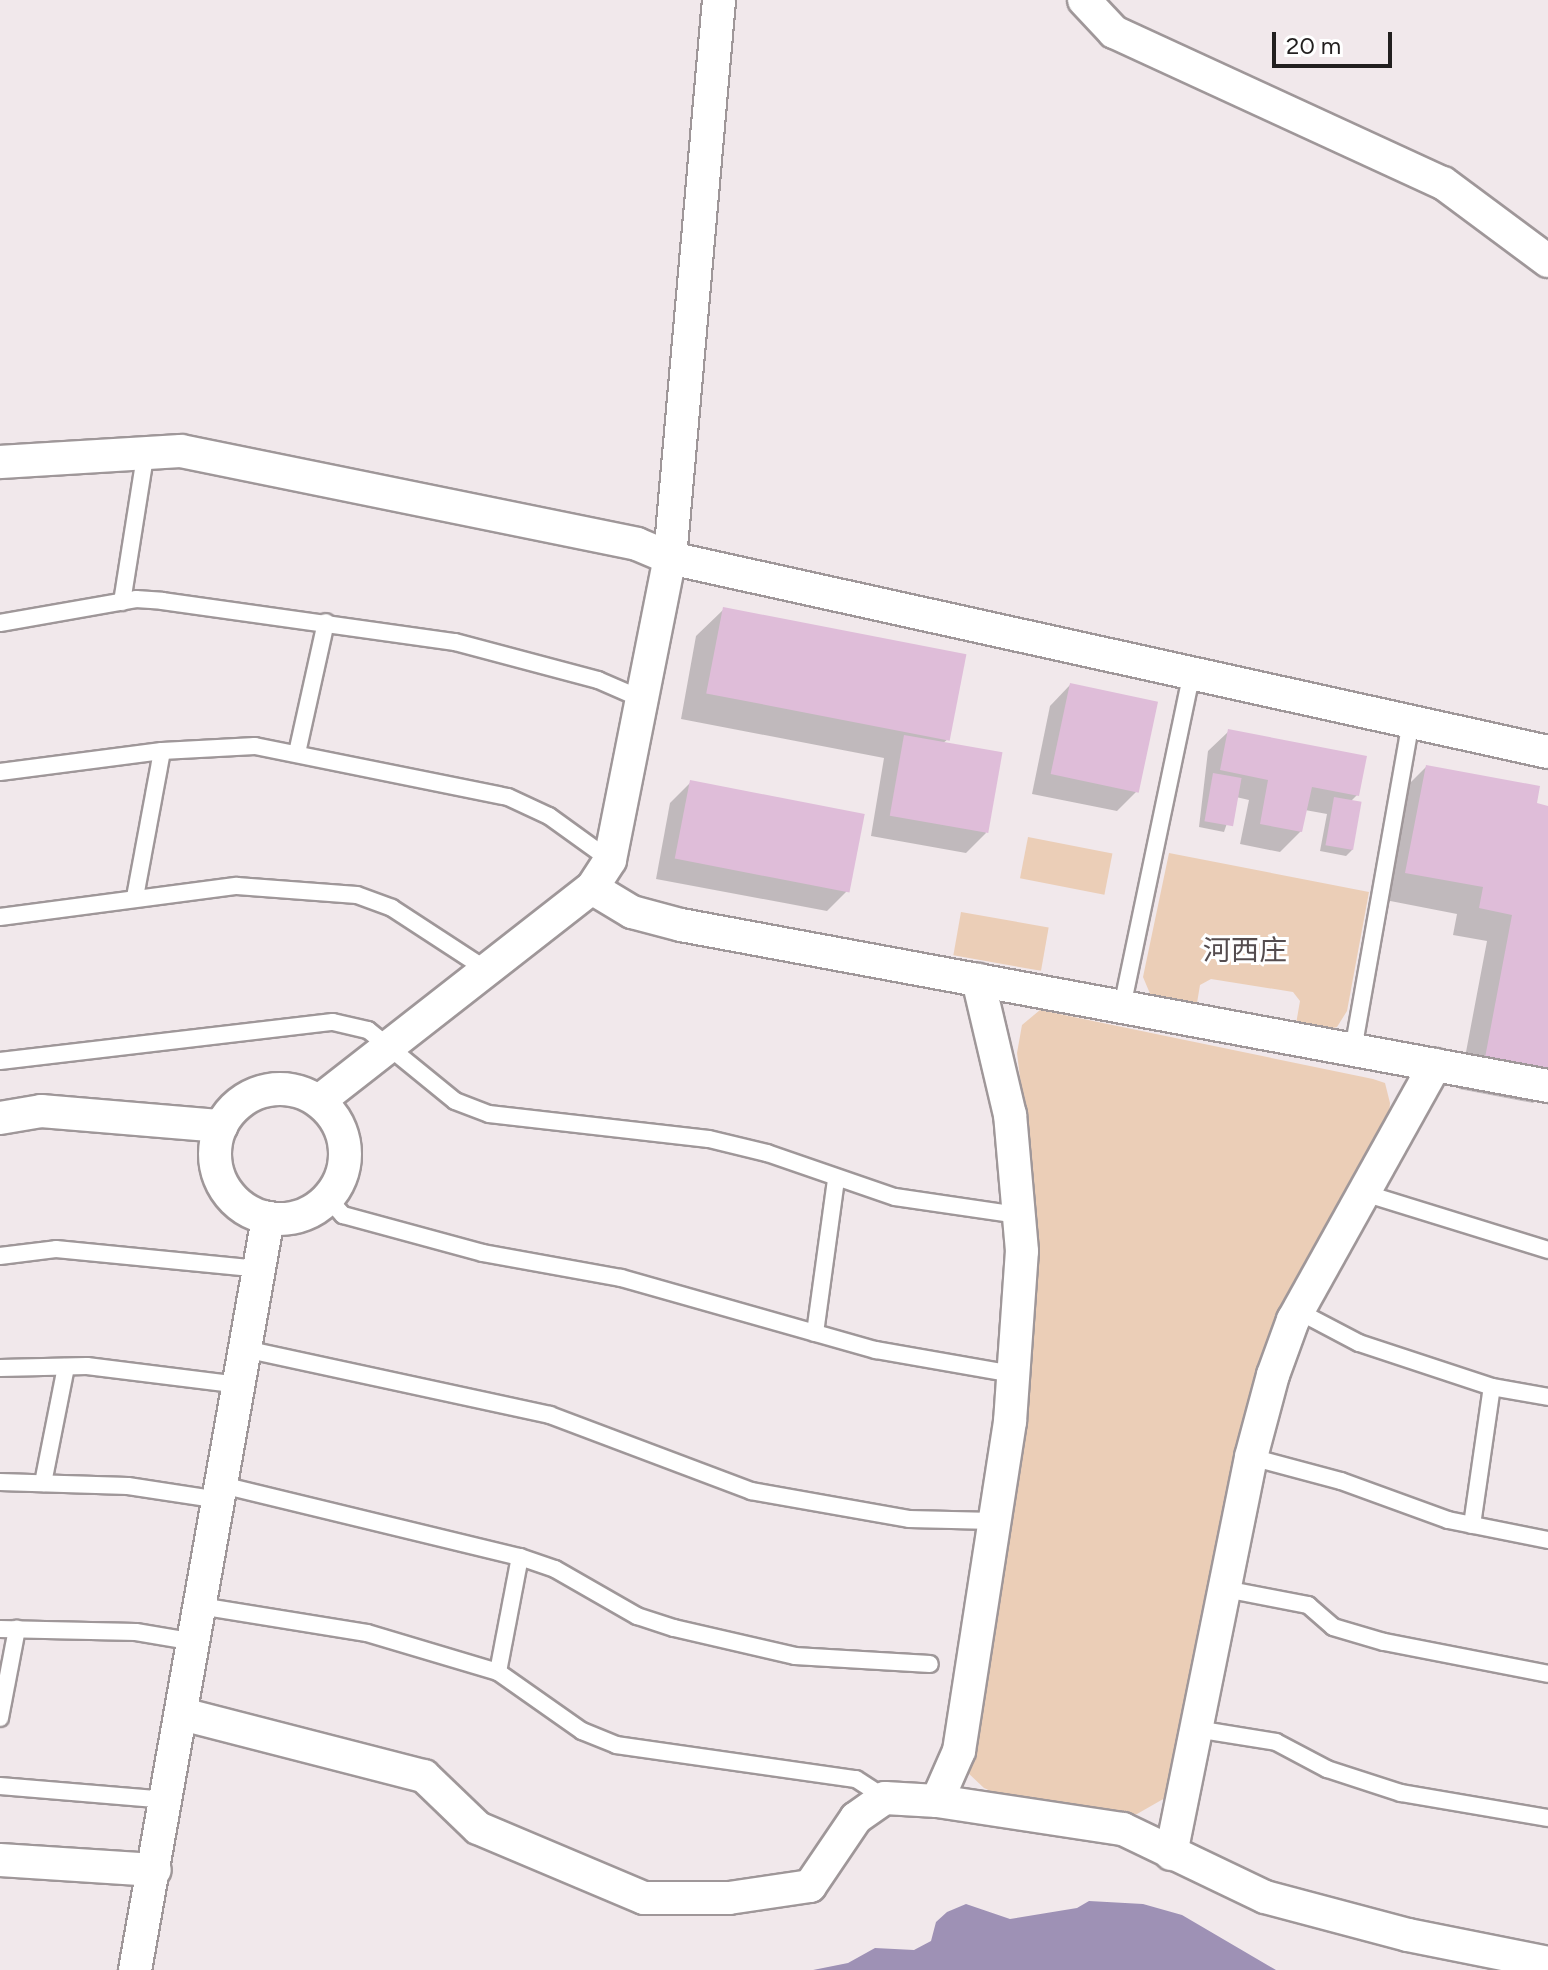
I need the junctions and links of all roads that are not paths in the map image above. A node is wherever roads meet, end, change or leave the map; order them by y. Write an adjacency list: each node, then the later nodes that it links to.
1 (719, 0): 6 (street)
2 (1084, 0): 3 (street)
3 (1548, 261)
4 (146, 450): 5 (street); 6 (street); 7 (lane)
5 (0, 462)
6 (670, 558): 10 (street); 11 (street)
7 (122, 602): 8 (lane); 9 (lane)
8 (326, 622): 11 (lane); 15 (lane)
9 (0, 623)
10 (1192, 673): 12 (street); 23 (lane)
11 (642, 699): 17 (street)
12 (1411, 722): 14 (street); 25 (lane)
13 (162, 751): 15 (lane); 16 (lane); 19 (lane)
14 (1548, 752)
15 (297, 753): 17 (lane)
16 (0, 772)
17 (610, 860): 18 (street)
18 (592, 888): 21 (street); 22 (street)
19 (135, 897): 20 (lane); 21 (lane)
20 (0, 917)
21 (487, 970): 24 (street)
22 (978, 980): 23 (street); 35 (street)
23 (1122, 1007): 25 (street)
24 (389, 1047): 26 (lane); 29 (street); 32 (lane)
25 (1353, 1050): 27 (street)
26 (0, 1061)
27 (1435, 1065): 28 (street); 33 (street)
28 (1548, 1086)
29 (319, 1101): 31 (street); 34 (street)
30 (0, 1118): 31 (street)
31 (221, 1126): 36 (street)
32 (836, 1180): 35 (lane); 41 (lane)
33 (1364, 1193): 37 (lane); 40 (street)
34 (328, 1198): 36 (street); 41 (lane)
35 (1019, 1215): 45 (street)
36 (268, 1218): 39 (street)
37 (1548, 1250)
38 (0, 1256): 39 (lane)
39 (259, 1269): 42 (street)
40 (1298, 1311): 47 (lane); 49 (street)
41 (815, 1333): 45 (lane)
42 (245, 1349): 46 (street); 53 (lane)
43 (66, 1367): 44 (lane); 46 (lane); 51 (lane)
44 (0, 1368)
45 (1013, 1374): 53 (street)
46 (239, 1385): 52 (street)
47 (1492, 1387): 48 (lane); 54 (lane)
48 (1548, 1397)
49 (1251, 1457): 54 (lane); 57 (street)
50 (0, 1482): 51 (lane)
51 (43, 1483): 52 (lane)
52 (220, 1492): 56 (lane); 58 (street)
53 (994, 1521): 70 (street)
54 (1472, 1525): 55 (lane)
55 (1548, 1540)
56 (520, 1557): 61 (lane); 62 (lane)
57 (1225, 1589): 63 (lane); 66 (street)
58 (200, 1606): 60 (street); 62 (lane)
59 (8, 1629): 60 (lane); 65 (lane)
60 (195, 1642): 64 (street)
61 (930, 1664)
62 (498, 1672): 68 (lane)
63 (1548, 1674)
64 (182, 1714): 68 (street); 69 (street)
65 (0, 1718)
66 (1196, 1729): 71 (lane); 72 (street)
67 (0, 1786): 69 (lane)
68 (885, 1798): 70 (street)
69 (167, 1800): 74 (street)
70 (937, 1801): 72 (street)
71 (1548, 1818)
72 (1171, 1854): 75 (street)
73 (0, 1860): 74 (street)
74 (155, 1870): 76 (street)
75 (1548, 1963)
76 (135, 1970)

